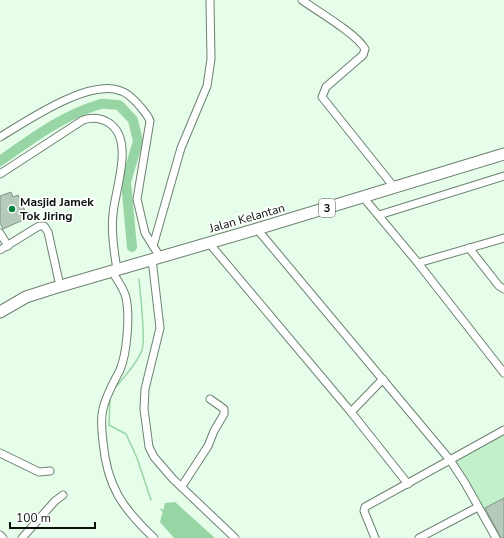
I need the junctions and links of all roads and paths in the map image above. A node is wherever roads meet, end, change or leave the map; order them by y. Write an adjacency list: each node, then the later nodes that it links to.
1 (210, 0): 15 (street)
2 (302, 0): 7 (street)
3 (0, 137): 15 (street)
4 (504, 154): 7 (highway, Jalan Kelantan / 3)
5 (0, 174): 20 (street)
6 (504, 176): 9 (street)
7 (394, 187): 8 (highway, Jalan Kelantan / 3)
8 (363, 197): 9 (street); 10 (highway, Jalan Kelantan / 3)
9 (379, 215): 19 (street)
10 (257, 229): 13 (highway, Jalan Kelantan / 3); 25 (street)
11 (0, 233): 14 (street)
12 (504, 238): 16 (street)
13 (208, 243): 18 (highway, Jalan Kelantan / 3); 27 (street)
14 (8, 246): 17 (street); 21 (street)
15 (153, 246): 18 (street)
16 (469, 248): 19 (street); 22 (street)
17 (0, 250)
18 (154, 259): 20 (highway, Jalan Kelantan / 3); 33 (street)
19 (418, 264): 24 (street)
20 (116, 270): 21 (highway, Jalan Kelantan / 3); 37 (street)
21 (60, 286): 23 (highway, Jalan Kelantan / 3)
22 (504, 289)
23 (0, 312)
24 (504, 372)
25 (383, 379): 27 (street); 30 (street)
26 (210, 399): 33 (street)
27 (350, 412): 32 (street)
28 (504, 430): 30 (street)
29 (0, 453): 31 (street)
30 (450, 460): 32 (street); 35 (street)
31 (50, 471)
32 (408, 484): 42 (street)
33 (182, 486): 41 (street)
34 (63, 495): 39 (street)
35 (478, 507): 43 (street); 44 (street)
36 (0, 535): 38 (street)
37 (146, 535): 40 (street)
38 (3, 538)
39 (22, 538)
40 (154, 538)
41 (235, 538)
42 (375, 538)
43 (419, 538)
44 (496, 538)

